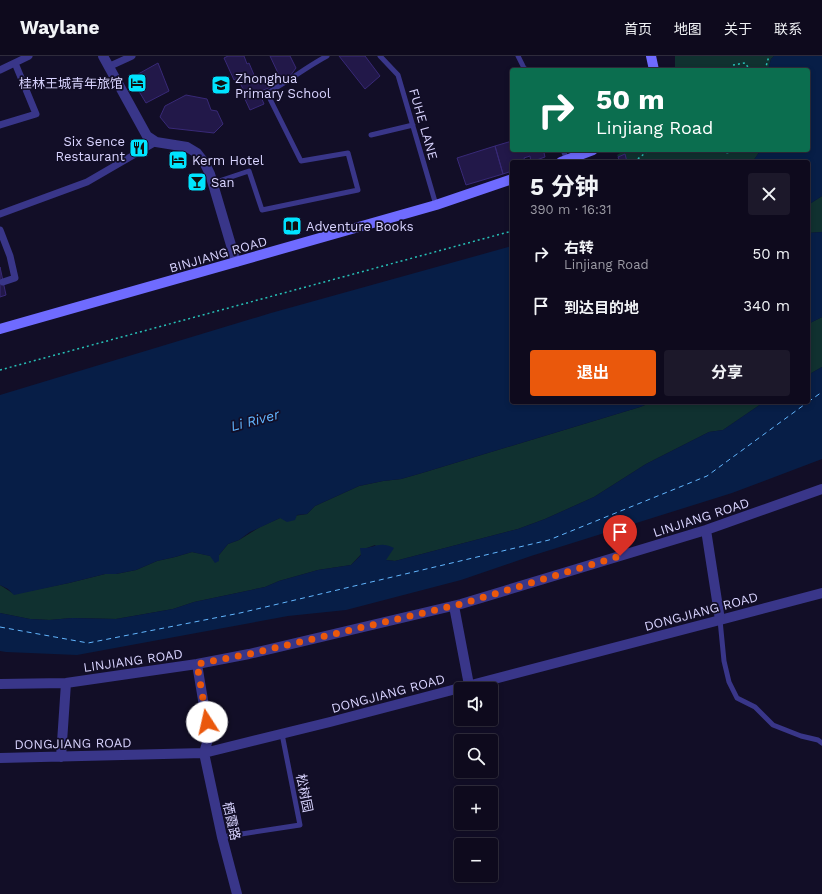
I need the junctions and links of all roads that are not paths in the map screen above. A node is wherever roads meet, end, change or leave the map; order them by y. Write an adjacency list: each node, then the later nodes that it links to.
1 (29, 56): 8 (street)
2 (103, 56): 9 (street)
3 (132, 56): 9 (street)
4 (327, 56): 20 (lane)
5 (380, 56): 14 (lane, FUHE LANE)
6 (518, 56): 10 (lane)
7 (651, 56): 11 (main road)
8 (15, 63): 12 (street); 13 (street)
9 (108, 66): 16 (street)
10 (524, 68)
11 (654, 68)
12 (0, 70)
13 (0, 125)
14 (413, 125): 15 (lane); 21 (lane, FUHE LANE)
15 (371, 135)
16 (156, 142): 20 (street); 22 (street)
17 (585, 152): 18 (main road)
18 (564, 157)
19 (510, 180): 21 (main road, BINJIANG ROAD)
20 (213, 183): 25 (street)
21 (436, 205): 25 (main road, BINJIANG ROAD)
22 (0, 214)
23 (1, 232): 24 (street)
24 (3, 244): 26 (street)
25 (236, 262): 27 (main road, BINJIANG ROAD)
26 (3, 282)
27 (0, 329)
28 (822, 489): 29 (street, LINJIANG ROAD)
29 (706, 530): 31 (street, LINJIANG ROAD); 32 (street)
30 (822, 592): 32 (street, DONGJIANG ROAD)
31 (454, 606): 33 (street, LINJIANG ROAD); 34 (street)
32 (720, 620): 35 (street, DONGJIANG ROAD); 40 (lane)
33 (197, 664): 36 (street, LINJIANG ROAD); 41 (street)
34 (468, 682)
35 (481, 682)
36 (66, 683): 37 (street, LINJIANG ROAD); 42 (street)
37 (0, 684)
38 (454, 689): 39 (street, DONGJIANG ROAD)
39 (282, 734): 41 (street, DONGJIANG ROAD); 44 (lane, 松树园)
40 (822, 743)
41 (201, 753): 42 (street, DONGJIANG ROAD); 44 (street, 栖霞路); 45 (street)
42 (61, 757): 43 (street, DONGJIANG ROAD)
43 (0, 758)
44 (222, 837): 46 (street, 栖霞路)
45 (230, 894)
46 (237, 894)

